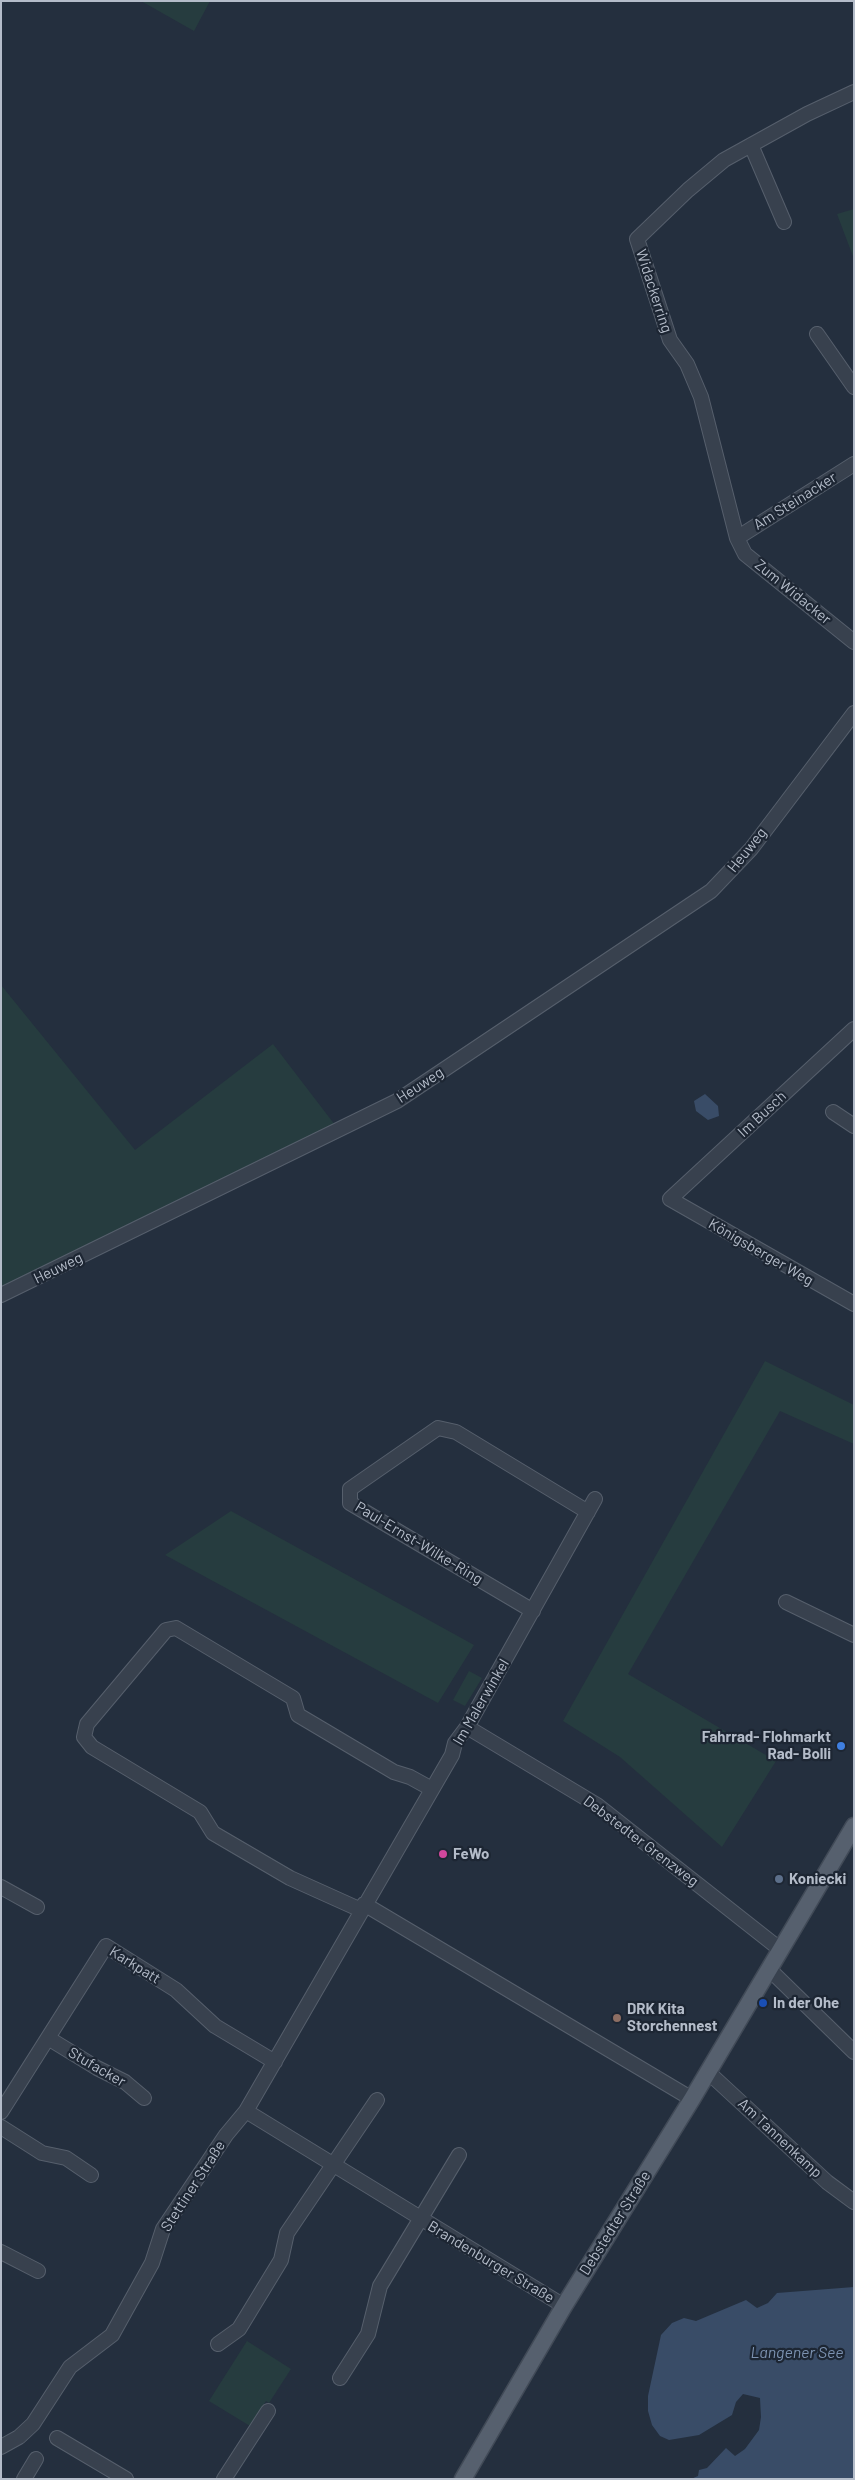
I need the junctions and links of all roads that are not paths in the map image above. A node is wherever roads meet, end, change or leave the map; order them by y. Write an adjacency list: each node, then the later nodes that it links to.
1 (854, 92): 2 (street, Widackerring)
2 (750, 144): 3 (street); 7 (street, Widackerring)
3 (784, 222)
4 (818, 334): 5 (street)
5 (854, 387)
6 (854, 464): 7 (street, Am Steinacker)
7 (737, 538): 8 (street, Zum Widacker)
8 (854, 642)
9 (854, 713): 14 (street, Heuweg)
10 (854, 1029): 13 (street, Im Busch)
11 (833, 1112): 12 (street)
12 (854, 1126)
13 (670, 1199): 15 (street, Königsberger Weg)
14 (1, 1296)
15 (854, 1304)
16 (595, 1499): 17 (street, Im Malerwinkel)
17 (588, 1512): 19 (street, Im Malerwinkel); 19 (street, Paul-Ernst-Wilke-Ring)
18 (786, 1602): 20 (street)
19 (533, 1611): 21 (street, Im Malerwinkel)
20 (854, 1635)
21 (468, 1727): 22 (street, Im Malerwinkel); 27 (street, Debstedter Grenzweg)
22 (430, 1788): 26 (street, Im Malerwinkel); 26 (street)
23 (854, 1826): 27 (main road, Debstedter Straße)
24 (1, 1887): 25 (street)
25 (37, 1907)
26 (363, 1907): 31 (street, Stettiner Straße); 34 (street)
27 (781, 1950): 28 (main road, Debstedter Straße)
28 (769, 1969): 30 (street); 32 (main road, Debstedter Straße)
29 (48, 2038): 31 (street, Karkpatt); 33 (street, Stufacker); 37 (street, Karkpatt)
30 (854, 2052)
31 (274, 2062): 36 (street, Stettiner Straße)
32 (708, 2072): 34 (main road, Debstedter Straße); 42 (street, Am Tannenkamp)
33 (144, 2098)
34 (692, 2099): 46 (main road, Debstedter Straße)
35 (376, 2100): 40 (street)
36 (246, 2111): 40 (street, Brandenburger Straße); 51 (street, Stettiner Straße)
37 (1, 2112)
38 (1, 2127): 41 (street)
39 (459, 2155): 43 (street, Brandenburger Straße)
40 (332, 2166): 43 (street, Brandenburger Straße); 47 (street)
41 (91, 2175)
42 (854, 2202)
43 (419, 2218): 46 (street, Brandenburger Straße); 48 (street)
44 (1, 2252): 45 (street)
45 (38, 2271)
46 (564, 2306): 56 (main road, Debstedter Straße)
47 (218, 2344)
48 (340, 2378)
49 (268, 2411): 55 (street)
50 (57, 2438): 54 (street)
51 (1, 2447)
52 (36, 2459): 53 (street)
53 (24, 2479)
54 (126, 2479)
55 (224, 2479)
56 (463, 2479)

